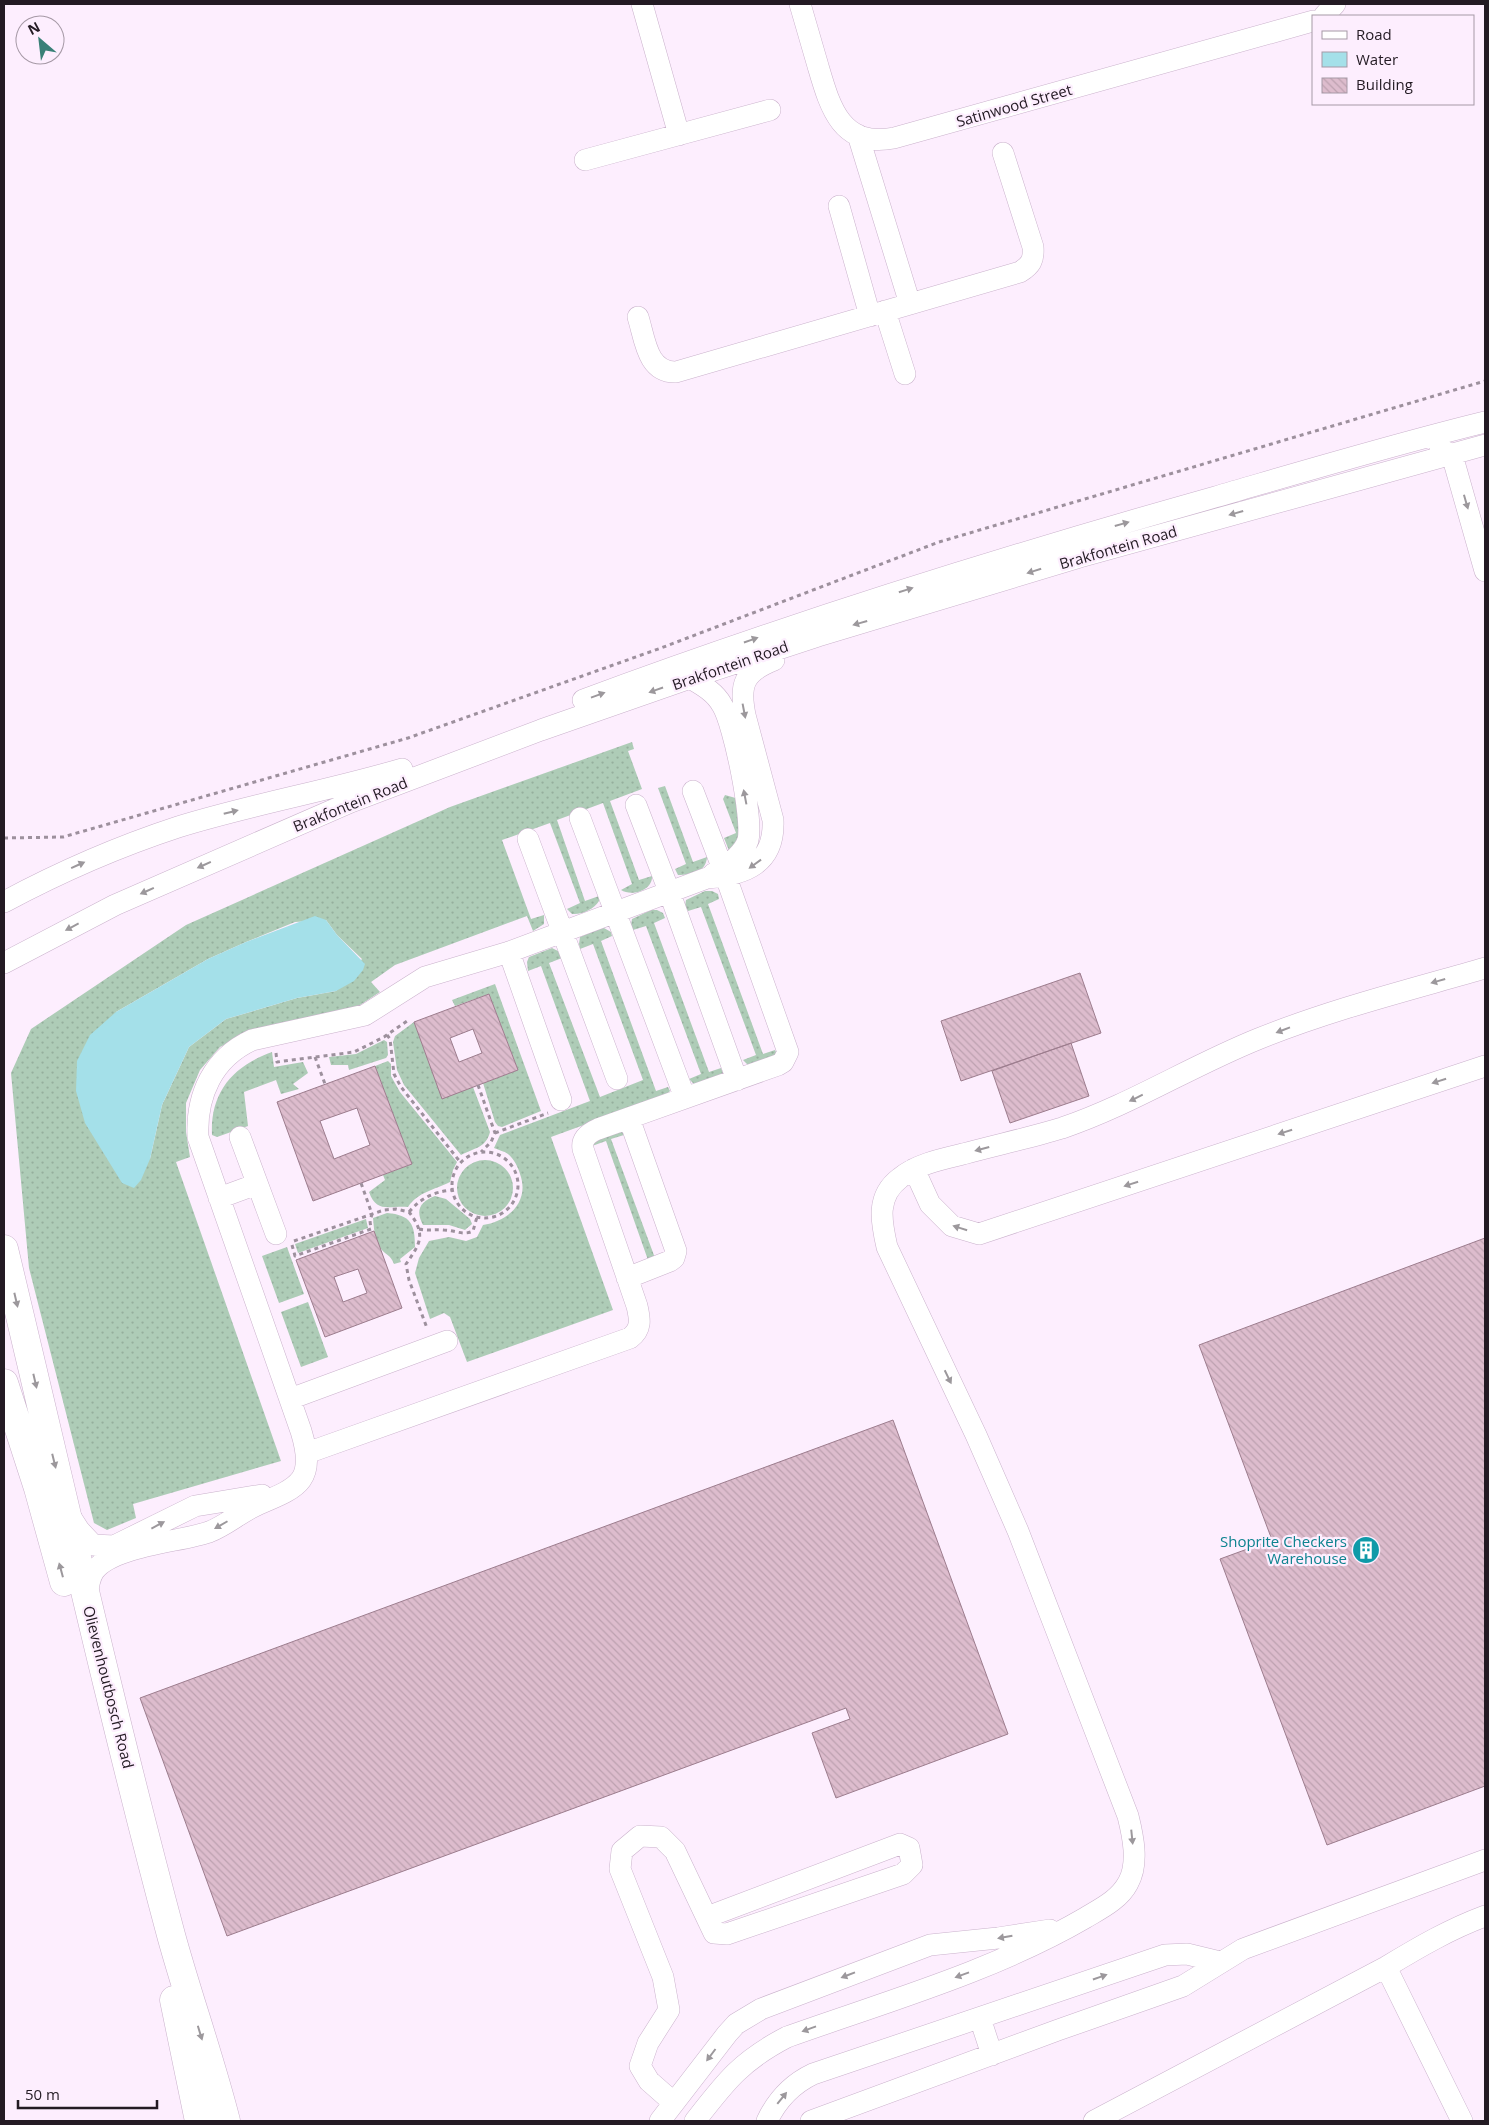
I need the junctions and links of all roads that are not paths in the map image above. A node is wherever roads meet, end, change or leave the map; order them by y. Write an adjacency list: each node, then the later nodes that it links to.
1 (642, 4): 7 (street)
2 (800, 4): 8 (street)
3 (1335, 4): 4 (street)
4 (1325, 15)
5 (1312, 21): 8 (street, Satinwood Street)
6 (770, 110): 7 (street)
7 (679, 134): 10 (street)
8 (858, 136): 12 (street)
9 (1003, 153): 12 (street)
10 (585, 160)
11 (839, 206): 13 (street)
12 (910, 304): 13 (street)
13 (877, 314): 14 (street); 15 (street)
14 (638, 317)
15 (905, 374)
16 (1485, 422): 19 (street, Brakfontein Road)
17 (1485, 445): 18 (street, Brakfontein Road)
18 (1452, 455): 19 (street); 20 (street, one-way to 20); 21 (street, Brakfontein Road, one-way to 21)
19 (1252, 486): 29 (street, Brakfontein Road, one-way to 19)
20 (1485, 571)
21 (818, 636): 22 (street, Brakfontein Road); 27 (street, one-way to 27)
22 (690, 678): 27 (street, one-way to 22); 33 (street, Brakfontein Road, one-way to 33)
23 (693, 791): 27 (street)
24 (636, 805): 28 (street)
25 (580, 818): 30 (street)
26 (528, 839): 31 (street)
27 (718, 874): 28 (street); 37 (street)
28 (669, 891): 30 (street); 37 (street)
29 (4, 902)
30 (615, 912): 31 (street); 38 (street)
31 (561, 933): 32 (street); 36 (street)
32 (509, 952): 39 (street); 44 (street)
33 (4, 963)
34 (1485, 968): 42 (street, one-way to 42)
35 (1485, 1066): 42 (street, one-way to 42)
36 (617, 1079)
37 (737, 1080): 38 (street)
38 (685, 1098): 40 (street)
39 (561, 1100)
40 (629, 1118): 47 (street); 47 (street)
41 (240, 1137): 43 (street)
42 (914, 1169): 57 (street, one-way to 57)
43 (257, 1184): 44 (street); 45 (street)
44 (219, 1198): 50 (street)
45 (283, 1238)
46 (4, 1249): 52 (main road, Olievenhoutbosch Road, one-way to 52)
47 (627, 1278): 51 (street)
48 (441, 1344): 50 (street)
49 (4, 1383): 63 (main road, Olievenhoutbosch Road, one-way to 49)
50 (290, 1399): 51 (street)
51 (306, 1463): 52 (street, one-way to 51); 53 (street, one-way to 53)
52 (65, 1506): 53 (main road, Olievenhoutbosch Road)
53 (86, 1597): 64 (main road, Olievenhoutbosch Road, one-way to 64)
54 (1485, 1860): 58 (street)
55 (1485, 1916): 59 (street)
56 (707, 1918): 56 (street); 62 (street)
57 (1070, 1927): 62 (street, one-way to 62); 66 (street, one-way to 66)
58 (1220, 1962): 60 (street, one-way to 58); 61 (street)
59 (1386, 1967): 69 (street); 70 (street)
60 (980, 2018): 61 (street); 67 (street, one-way to 60)
61 (992, 2055): 68 (street)
62 (674, 2103): 65 (street)
63 (199, 2121)
64 (226, 2121)
65 (660, 2121)
66 (697, 2121)
67 (767, 2121)
68 (811, 2121)
69 (1094, 2121)
70 (1462, 2121)

